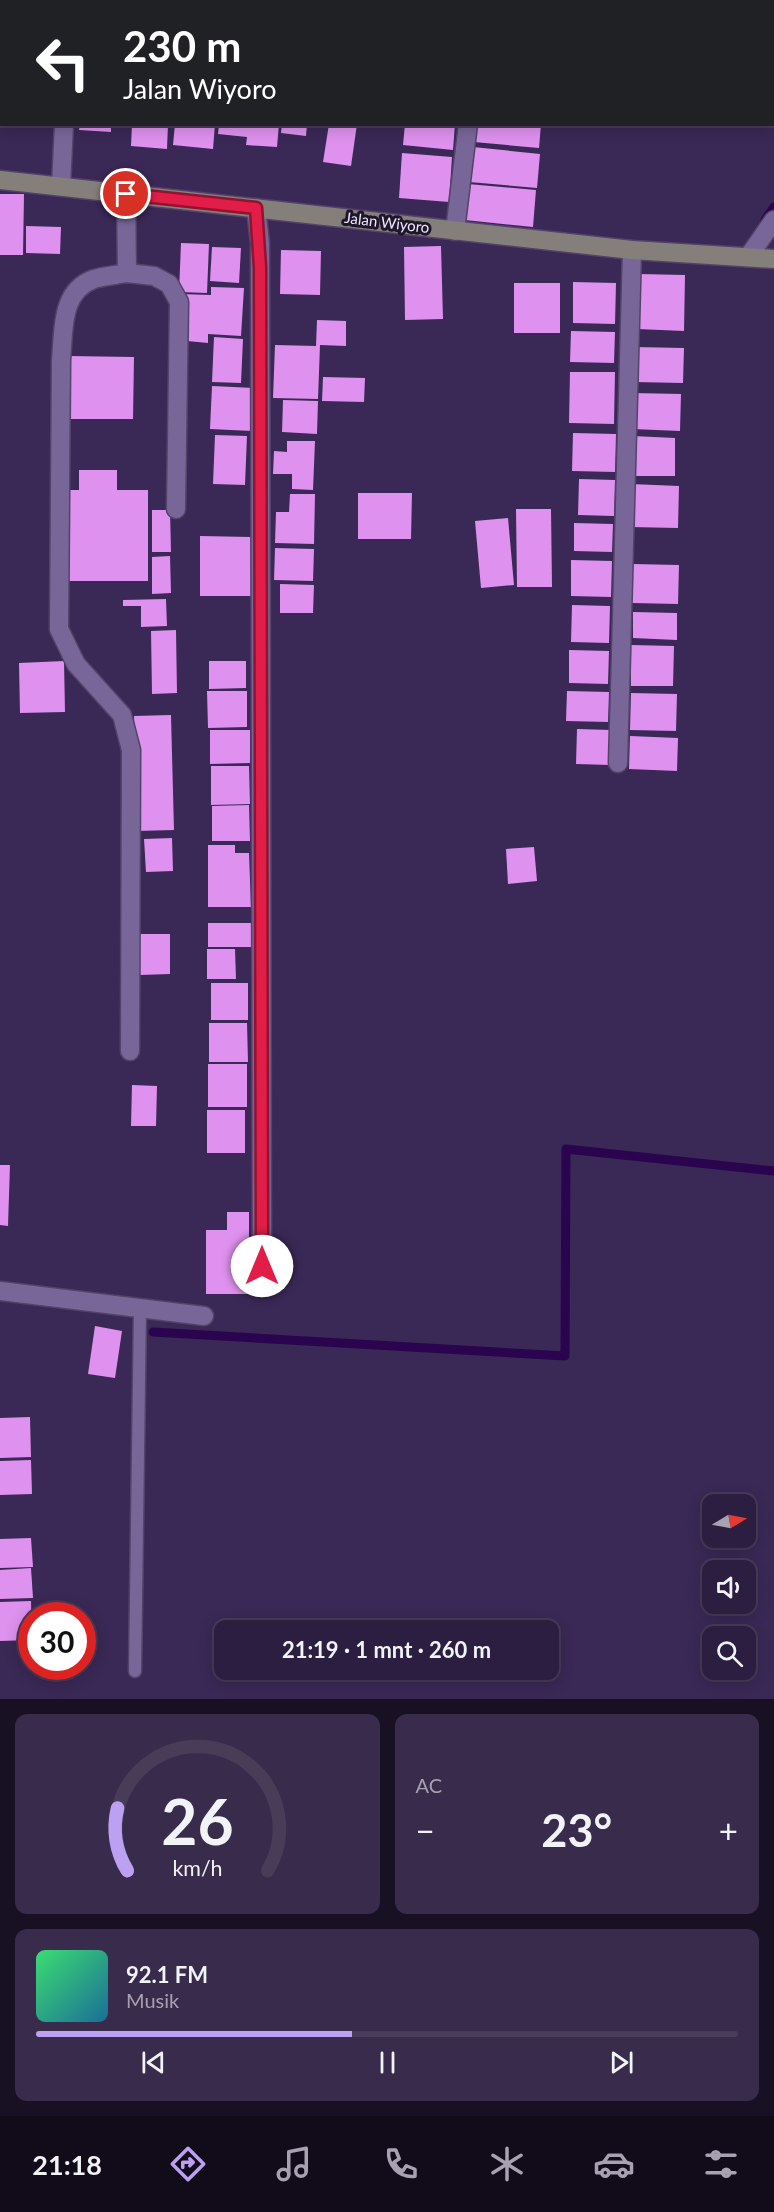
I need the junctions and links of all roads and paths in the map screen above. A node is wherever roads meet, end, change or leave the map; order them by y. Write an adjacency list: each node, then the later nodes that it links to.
1 (64, 126): 4 (street)
2 (468, 126): 8 (street)
3 (0, 180): 4 (street, Jalan Wiyoro)
4 (61, 186): 5 (street, Jalan Wiyoro)
5 (126, 194): 6 (street, Jalan Wiyoro); 12 (street)
6 (256, 208): 8 (street, Jalan Wiyoro); 16 (street)
7 (774, 220): 10 (street)
8 (455, 231): 9 (street, Jalan Wiyoro)
9 (632, 250): 10 (street, Jalan Wiyoro); 14 (street)
10 (749, 256): 11 (street, Jalan Wiyoro)
11 (774, 259)
12 (126, 273): 13 (street); 15 (street)
13 (176, 509)
14 (618, 763)
15 (130, 1051)
16 (262, 1266)
17 (0, 1291): 18 (street)
18 (140, 1308): 19 (street); 20 (lane)
19 (204, 1316)
20 (135, 1671)

